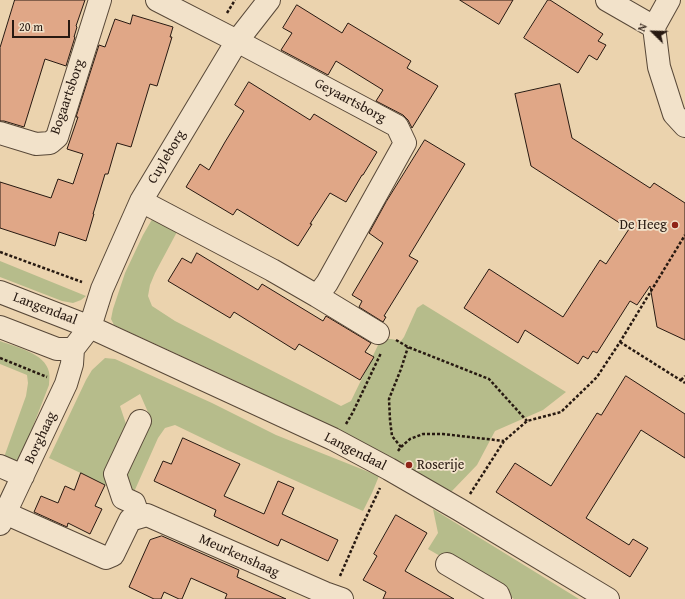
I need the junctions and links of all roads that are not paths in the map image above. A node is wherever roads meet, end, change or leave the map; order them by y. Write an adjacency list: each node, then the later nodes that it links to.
1 (100, 0): 9 (street, Bogaartsborg)
2 (157, 0): 7 (street)
3 (269, 0): 7 (street, Cuyleborg)
4 (607, 0): 6 (street)
5 (669, 0): 6 (street)
6 (654, 27): 8 (street)
7 (237, 41): 10 (street, Cuyleborg); 12 (street, Geyaartsborg)
8 (685, 126)
9 (0, 132)
10 (141, 201): 12 (street); 14 (street, Cuyleborg)
11 (0, 292): 14 (street, Langendaal)
12 (317, 296): 15 (street)
13 (0, 327): 16 (street, Langendaal)
14 (90, 327): 16 (street, Langendaal); 25 (street, Langendaal)
15 (383, 335)
16 (73, 349): 19 (street, Borghaag)
17 (140, 421): 20 (street)
18 (0, 466): 19 (street)
19 (23, 476): 21 (street, Borghaag)
20 (143, 516): 21 (street); 23 (street, Meurkenshaag)
21 (2, 518)
22 (447, 564): 24 (street)
23 (337, 597)
24 (500, 599)
25 (608, 599)

